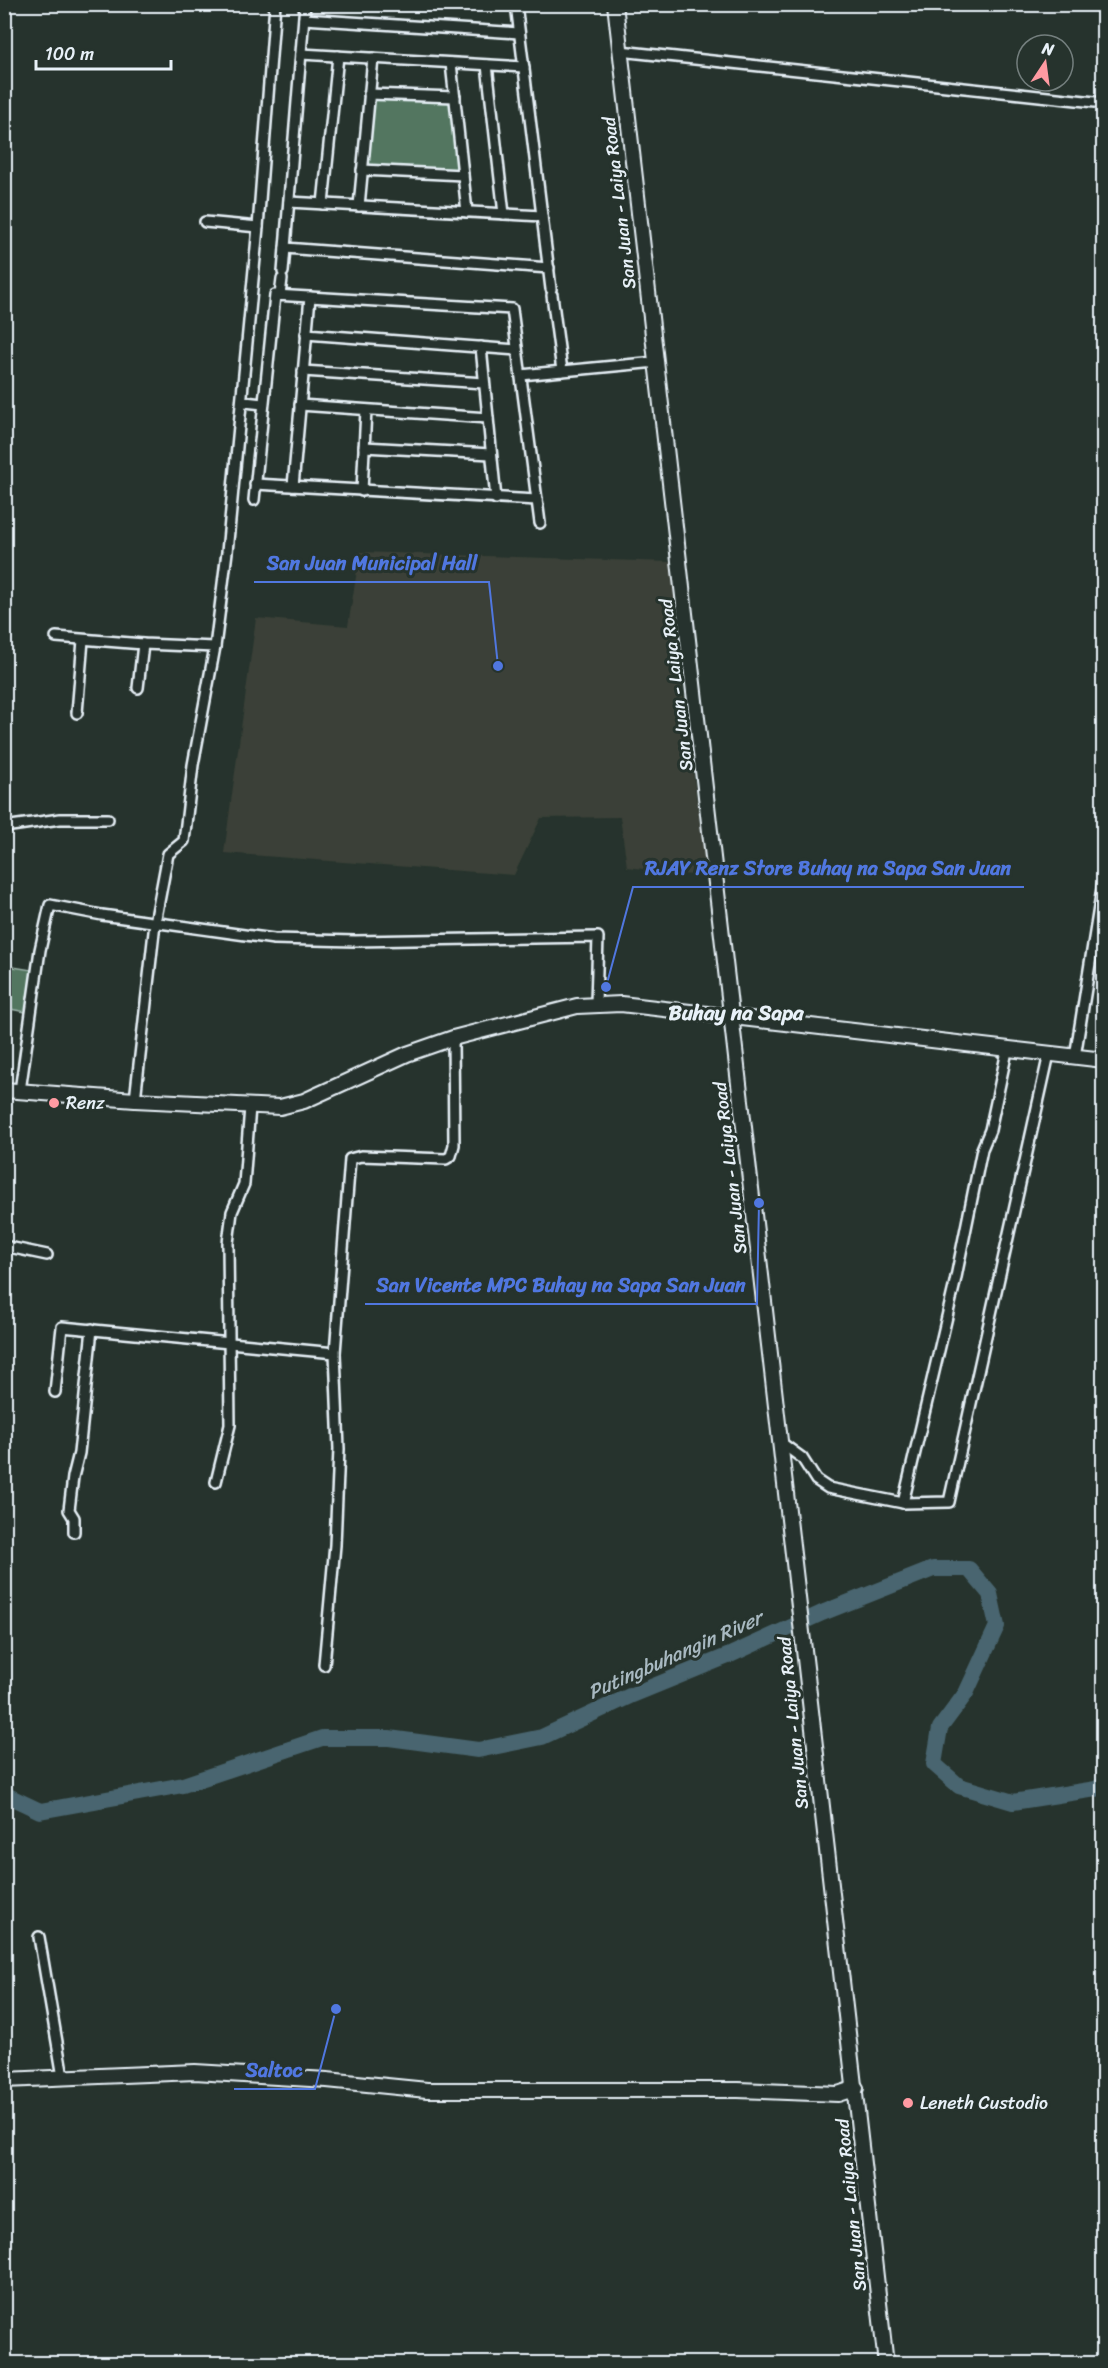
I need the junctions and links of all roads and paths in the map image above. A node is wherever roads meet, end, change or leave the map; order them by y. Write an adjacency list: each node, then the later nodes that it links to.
1 (275, 4): 26 (street)
2 (305, 4): 5 (street)
3 (516, 4): 6 (street)
4 (615, 4): 7 (main road, San Juan - Laiya Road)
5 (304, 19): 6 (street); 8 (street)
6 (519, 33): 13 (street)
7 (620, 51): 16 (street); 34 (main road, San Juan - Laiya Road)
8 (301, 54): 9 (street); 19 (street)
9 (338, 56): 10 (street); 20 (street)
10 (373, 58): 11 (street); 14 (street)
11 (451, 63): 12 (street); 15 (street)
12 (488, 65): 13 (street); 23 (street)
13 (524, 67): 24 (street)
14 (369, 94): 15 (street); 17 (street)
15 (455, 97): 18 (street)
16 (1104, 103)
17 (363, 170): 18 (street); 21 (street)
18 (463, 175): 22 (street)
19 (289, 202): 20 (street); 27 (street)
20 (323, 204): 21 (street)
21 (359, 206): 22 (street)
22 (467, 212): 23 (street)
23 (504, 214): 24 (street)
24 (542, 216): 28 (street)
25 (205, 222): 26 (street)
26 (258, 227): 56 (street)
27 (285, 248): 28 (street); 29 (street)
28 (549, 268): 36 (street)
29 (280, 295): 30 (street); 40 (street)
30 (310, 297): 31 (street); 33 (street)
31 (306, 334): 32 (street); 35 (street)
32 (481, 347): 33 (street); 38 (street)
33 (518, 350): 37 (street)
34 (656, 362): 36 (street); 64 (main road, San Juan - Laiya Road)
35 (303, 371): 38 (street); 41 (street)
36 (562, 371): 37 (street)
37 (521, 375): 51 (street)
38 (484, 383): 43 (street)
39 (245, 402): 40 (street)
40 (263, 404): 46 (street)
41 (300, 405): 42 (street); 47 (street)
42 (366, 410): 43 (street); 44 (street)
43 (488, 418): 45 (street)
44 (364, 447): 45 (street); 48 (street)
45 (491, 454): 49 (street)
46 (255, 484): 47 (street); 50 (street)
47 (293, 486): 48 (street)
48 (362, 491): 49 (street)
49 (496, 499): 51 (street)
50 (254, 500)
51 (537, 500): 52 (street)
52 (540, 523)
53 (56, 637): 54 (street)
54 (83, 640): 55 (street); 58 (street)
55 (142, 644): 56 (street); 57 (street)
56 (215, 647): 62 (street)
57 (138, 688)
58 (77, 713)
59 (108, 819): 60 (street)
60 (4, 827)
61 (1104, 876): 68 (street)
62 (155, 923): 63 (street); 71 (street); 72 (street)
63 (596, 1003): 64 (main road); 65 (main road)
64 (731, 1017): 66 (main road); 80 (main road, San Juan - Laiya Road)
65 (453, 1038): 73 (main road); 78 (street)
66 (1007, 1051): 67 (main road); 82 (street)
67 (1048, 1054): 68 (main road); 82 (street)
68 (1075, 1057): 69 (main road)
69 (1104, 1060)
70 (4, 1090): 71 (main road)
71 (20, 1091): 72 (main road)
72 (135, 1100): 73 (main road)
73 (250, 1107): 77 (street)
74 (4, 1246): 75 (street)
75 (47, 1255)
76 (92, 1329): 77 (street); 79 (street); 83 (street)
77 (230, 1342): 78 (street); 81 (street)
78 (335, 1353): 84 (street)
79 (55, 1392)
80 (780, 1442): 82 (street); 88 (main road, San Juan - Laiya Road)
81 (216, 1482)
82 (903, 1503)
83 (74, 1532)
84 (324, 1665)
85 (39, 1937): 86 (street)
86 (63, 2076): 87 (main road); 88 (main road)
87 (4, 2080)
88 (856, 2088): 89 (main road, San Juan - Laiya Road)
89 (886, 2364)

